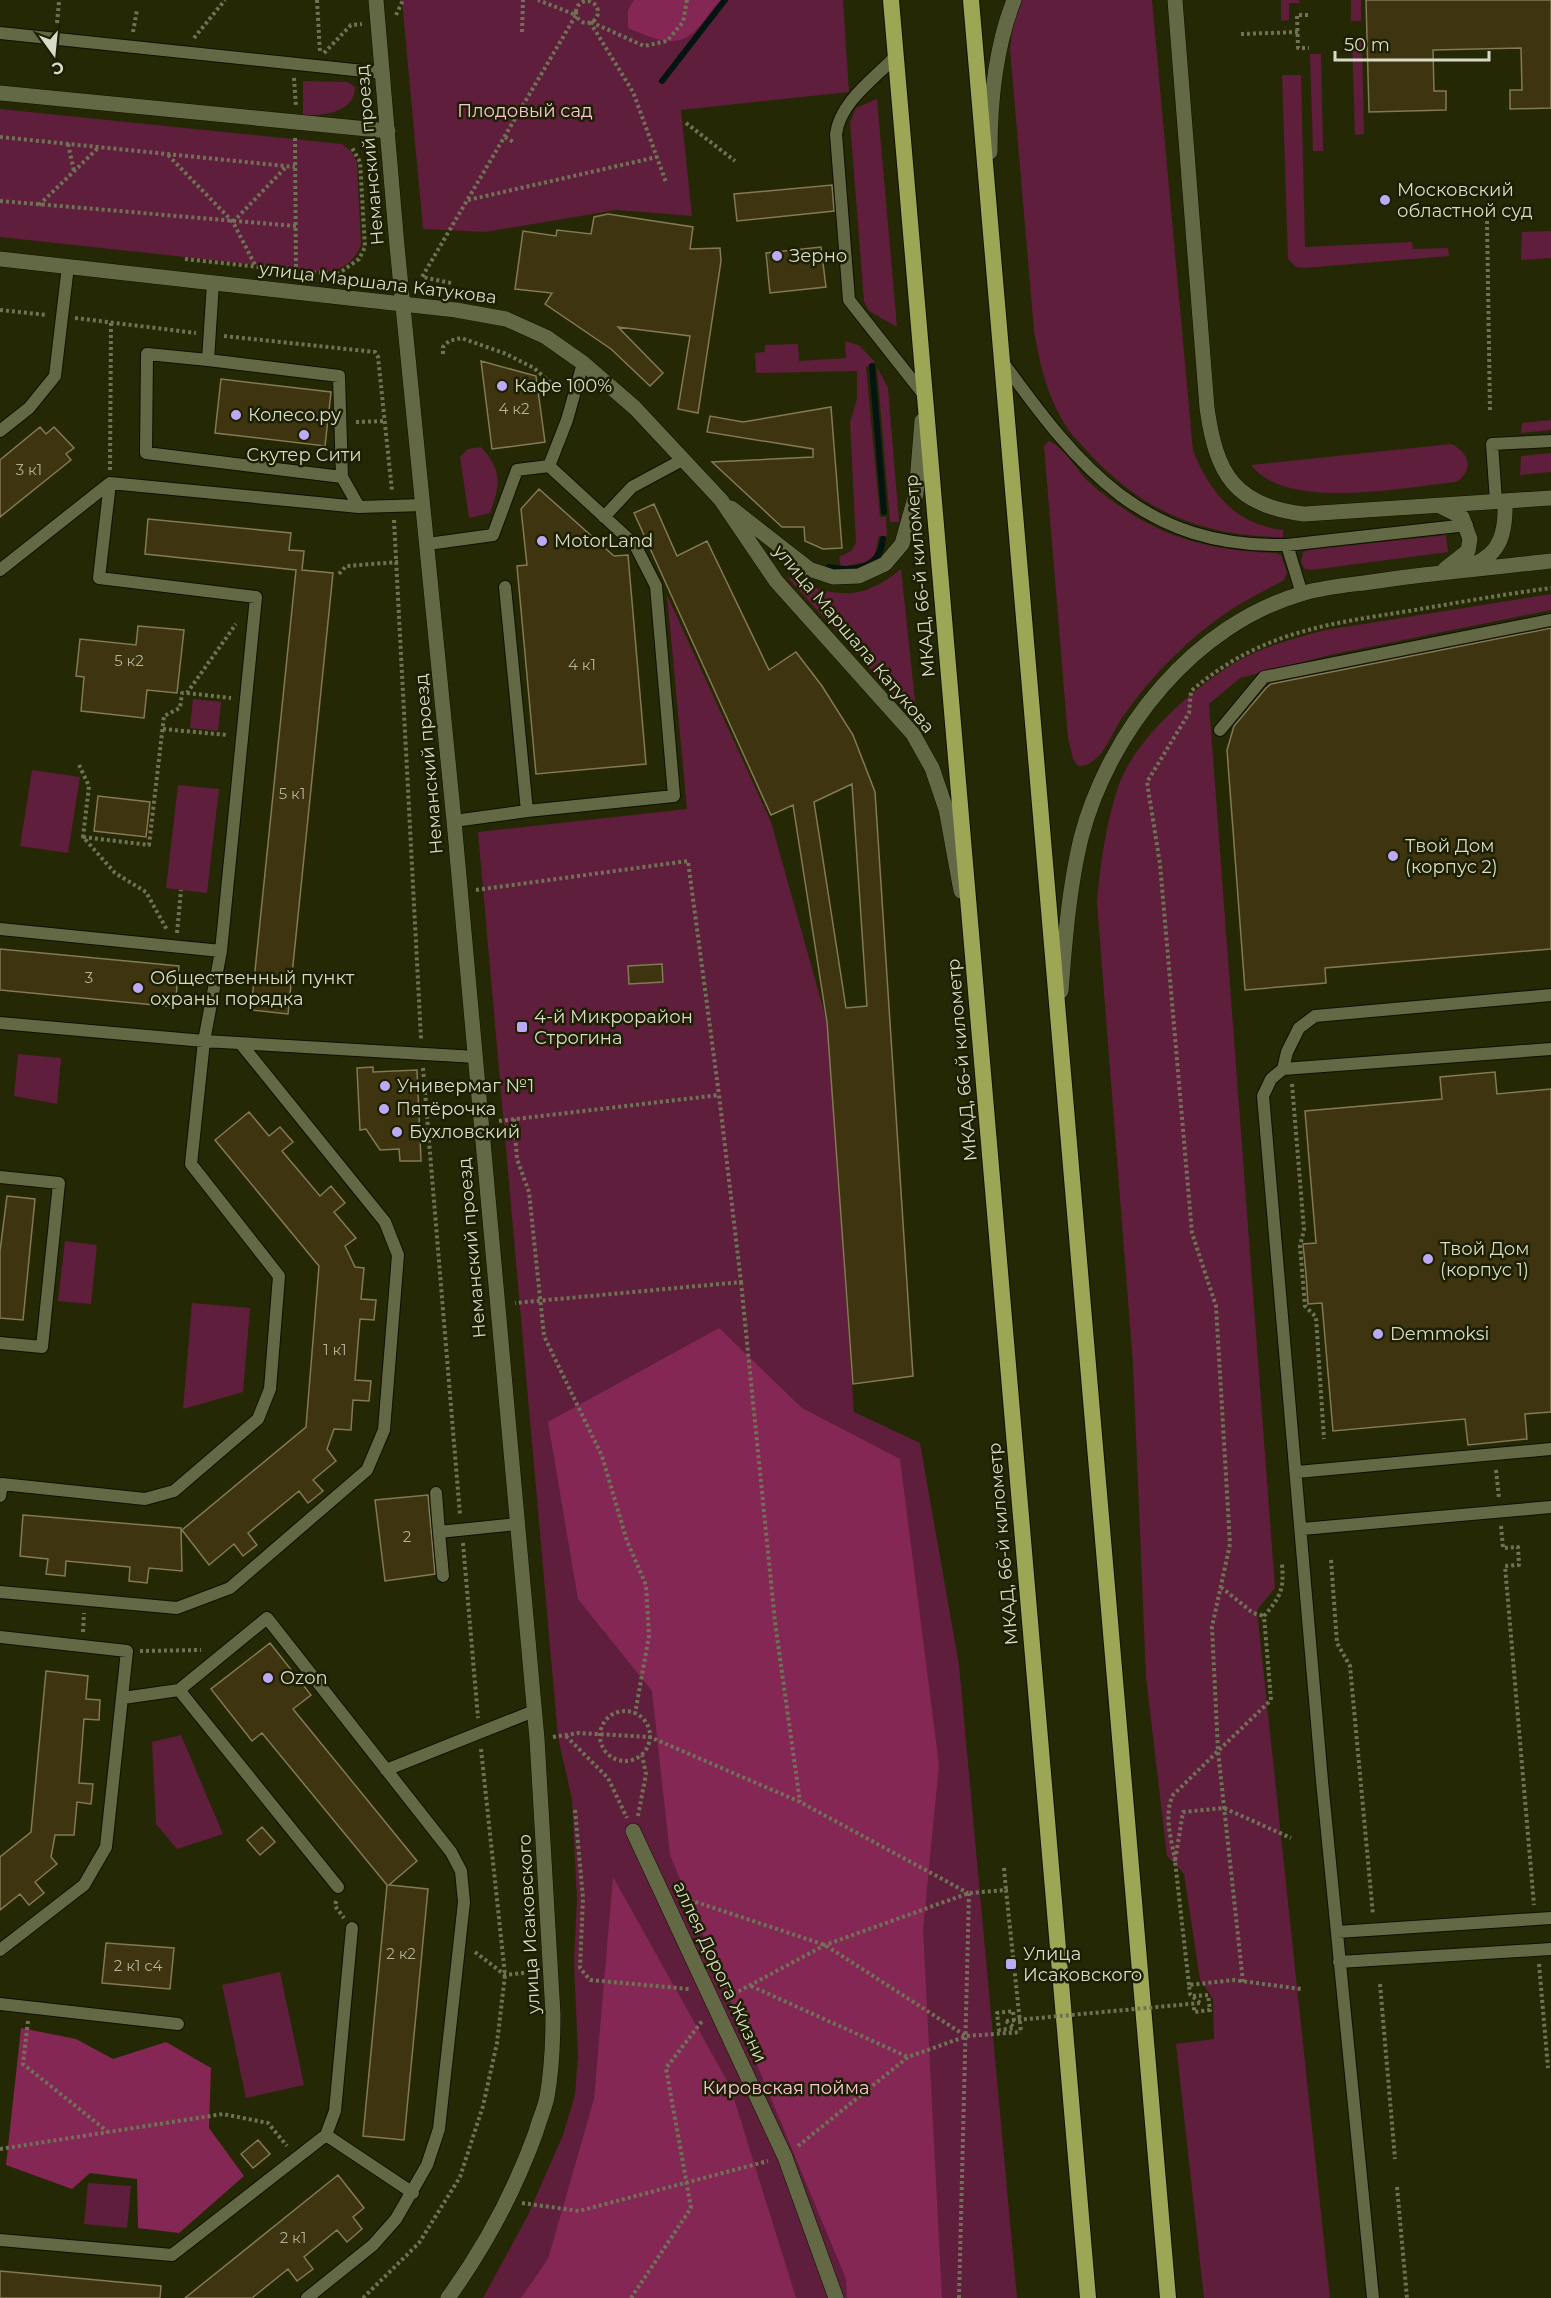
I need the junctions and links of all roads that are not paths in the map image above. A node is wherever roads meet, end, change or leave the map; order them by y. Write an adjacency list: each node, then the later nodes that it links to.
1 (376, 0): 8 (street, Неманский проезд)
2 (891, 0): 7 (highway, МКАД, 66-й километр)
3 (971, 0): 11 (highway)
4 (1014, 0): 11 (street)
5 (1175, 0): 30 (street)
6 (0, 33): 8 (lane)
7 (895, 57): 19 (highway, МКАД, 66-й километр); 19 (lane)
8 (383, 73): 10 (street, Неманский проезд)
9 (0, 93): 10 (street)
10 (387, 131): 15 (street, Неманский проезд)
11 (989, 215): 17 (highway)
12 (0, 259): 13 (street, улица Маршала Катукова)
13 (68, 266): 14 (street, улица Маршала Катукова); 20 (lane)
14 (213, 283): 15 (street, улица Маршала Катукова); 16 (lane)
15 (403, 303): 18 (street, улица Маршала Катукова); 29 (street, Неманский проезд)
16 (208, 360): 24 (lane); 24 (lane)
17 (1002, 361): 35 (lane); 51 (highway)
18 (583, 363): 22 (street, улица Маршала Катукова); 23 (lane)
19 (924, 394): 27 (street, улица Маршала Катукова); 47 (highway, МКАД, 66-й километр)
20 (0, 431)
21 (1551, 441): 28 (lane)
22 (684, 459): 27 (street, улица Маршала Катукова); 32 (lane)
23 (549, 466): 32 (lane); 34 (lane)
24 (342, 477): 31 (lane)
25 (110, 483): 31 (lane); 38 (lane); 48 (lane)
26 (1551, 498): 28 (street)
27 (721, 500): 47 (street, улица Маршала Катукова)
28 (1501, 501): 30 (street); 37 (street)
29 (424, 505): 31 (lane); 34 (street, Неманский проезд)
30 (1437, 506): 33 (street)
31 (359, 507)
32 (604, 517): 44 (lane)
33 (1467, 525): 35 (lane); 39 (street)
34 (428, 544): 45 (street, Неманский проезд)
35 (1287, 545): 41 (lane)
36 (1551, 561): 37 (street)
37 (1464, 568): 39 (street)
38 (0, 570)
39 (1442, 571): 41 (street)
40 (505, 587): 44 (lane)
41 (1302, 594): 51 (street)
42 (1551, 620): 43 (lane)
43 (1220, 730)
44 (527, 811): 45 (lane)
45 (454, 821): 55 (street, Неманский проезд)
46 (0, 929): 48 (lane)
47 (972, 950): 90 (highway, МКАД, 66-й километр)
48 (221, 951): 52 (lane)
49 (1551, 995): 56 (lane)
50 (0, 1023): 52 (lane)
51 (1059, 1024): 91 (highway)
52 (204, 1041): 53 (lane); 62 (lane)
53 (241, 1044): 55 (lane); 68 (lane)
54 (1551, 1049): 56 (lane)
55 (476, 1057): 64 (street, Неманский проезд)
56 (1283, 1069): 60 (lane)
57 (0, 1177): 58 (lane)
58 (0, 1343)
59 (1551, 1449): 60 (lane)
60 (1297, 1472): 65 (lane)
61 (436, 1493): 66 (lane)
62 (0, 1496)
63 (1551, 1507): 65 (lane)
64 (517, 1524): 66 (lane); 72 (street, улица Исаковского)
65 (1302, 1529): 78 (lane)
66 (439, 1532): 67 (lane)
67 (443, 1576)
68 (0, 1592)
69 (0, 1636): 71 (lane)
70 (180, 1690): 71 (lane); 73 (lane); 75 (lane)
71 (123, 1698): 80 (lane)
72 (534, 1710): 73 (lane); 88 (street, улица Исаковского)
73 (386, 1770): 85 (lane)
74 (633, 1831): 89 (street, аллея Дорога Жизни)
75 (338, 1887)
76 (1551, 1918): 78 (lane)
77 (349, 1923): 84 (lane)
78 (1337, 1932): 81 (lane)
79 (1551, 1949): 81 (lane)
80 (0, 1950)
81 (1339, 1962): 92 (lane)
82 (0, 2004): 83 (lane)
83 (178, 2024)
84 (326, 2135): 85 (lane); 86 (lane)
85 (413, 2193): 87 (lane)
86 (0, 2240)
87 (307, 2298)
88 (448, 2298)
89 (836, 2298)
90 (1088, 2298)
91 (1168, 2298)
92 (1373, 2298)

